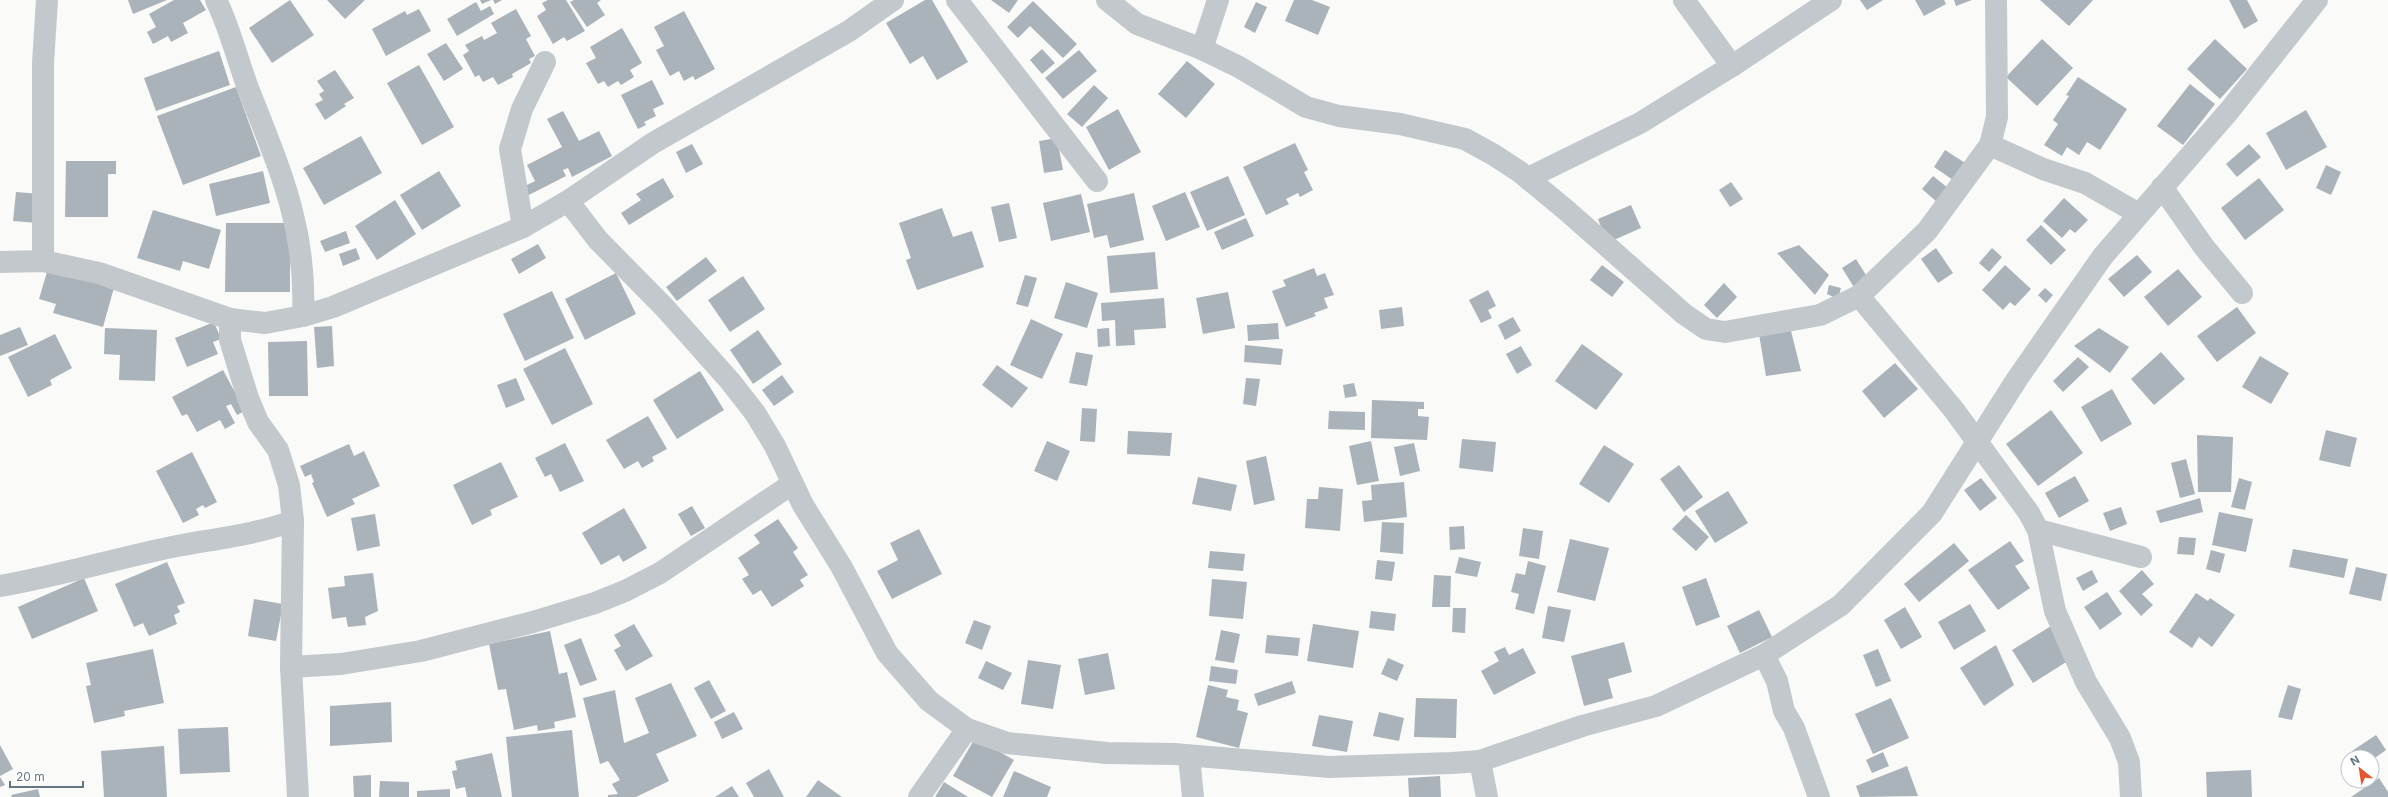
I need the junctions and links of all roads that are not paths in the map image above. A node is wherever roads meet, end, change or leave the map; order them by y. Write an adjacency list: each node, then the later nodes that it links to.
1 (47, 0): 21 (street)
2 (216, 0): 25 (street)
3 (893, 0): 18 (street)
4 (957, 0): 16 (street)
5 (1107, 0): 11 (street)
6 (1218, 0): 11 (street)
7 (1684, 0): 13 (street)
8 (1831, 0): 13 (street)
9 (1996, 0): 14 (street)
10 (2317, 0): 17 (street)
11 (1202, 49): 15 (street)
12 (544, 62): 20 (street)
13 (1732, 66): 15 (street)
14 (1990, 145): 19 (street); 24 (street)
15 (1528, 178): 24 (street)
16 (1097, 180)
17 (2162, 187): 19 (street); 23 (street)
18 (568, 201): 20 (street); 28 (street)
19 (2139, 214): 27 (street)
20 (523, 227): 25 (street)
21 (43, 261): 22 (street); 26 (street)
22 (0, 262)
23 (2242, 293)
24 (1859, 296): 27 (street)
25 (303, 316): 26 (street)
26 (230, 319): 29 (street)
27 (1977, 441): 30 (street); 33 (street)
28 (792, 484): 34 (street); 35 (street)
29 (294, 521): 32 (street); 34 (street)
30 (2038, 530): 31 (street); 43 (street)
31 (2141, 557)
32 (0, 586)
33 (1764, 655): 37 (street); 42 (street)
34 (291, 667): 38 (street)
35 (967, 729): 36 (street); 39 (street)
36 (1189, 756): 37 (street); 40 (street)
37 (1480, 761): 41 (street)
38 (298, 797)
39 (919, 797)
40 (1193, 797)
41 (1487, 797)
42 (1819, 797)
43 (2131, 797)

